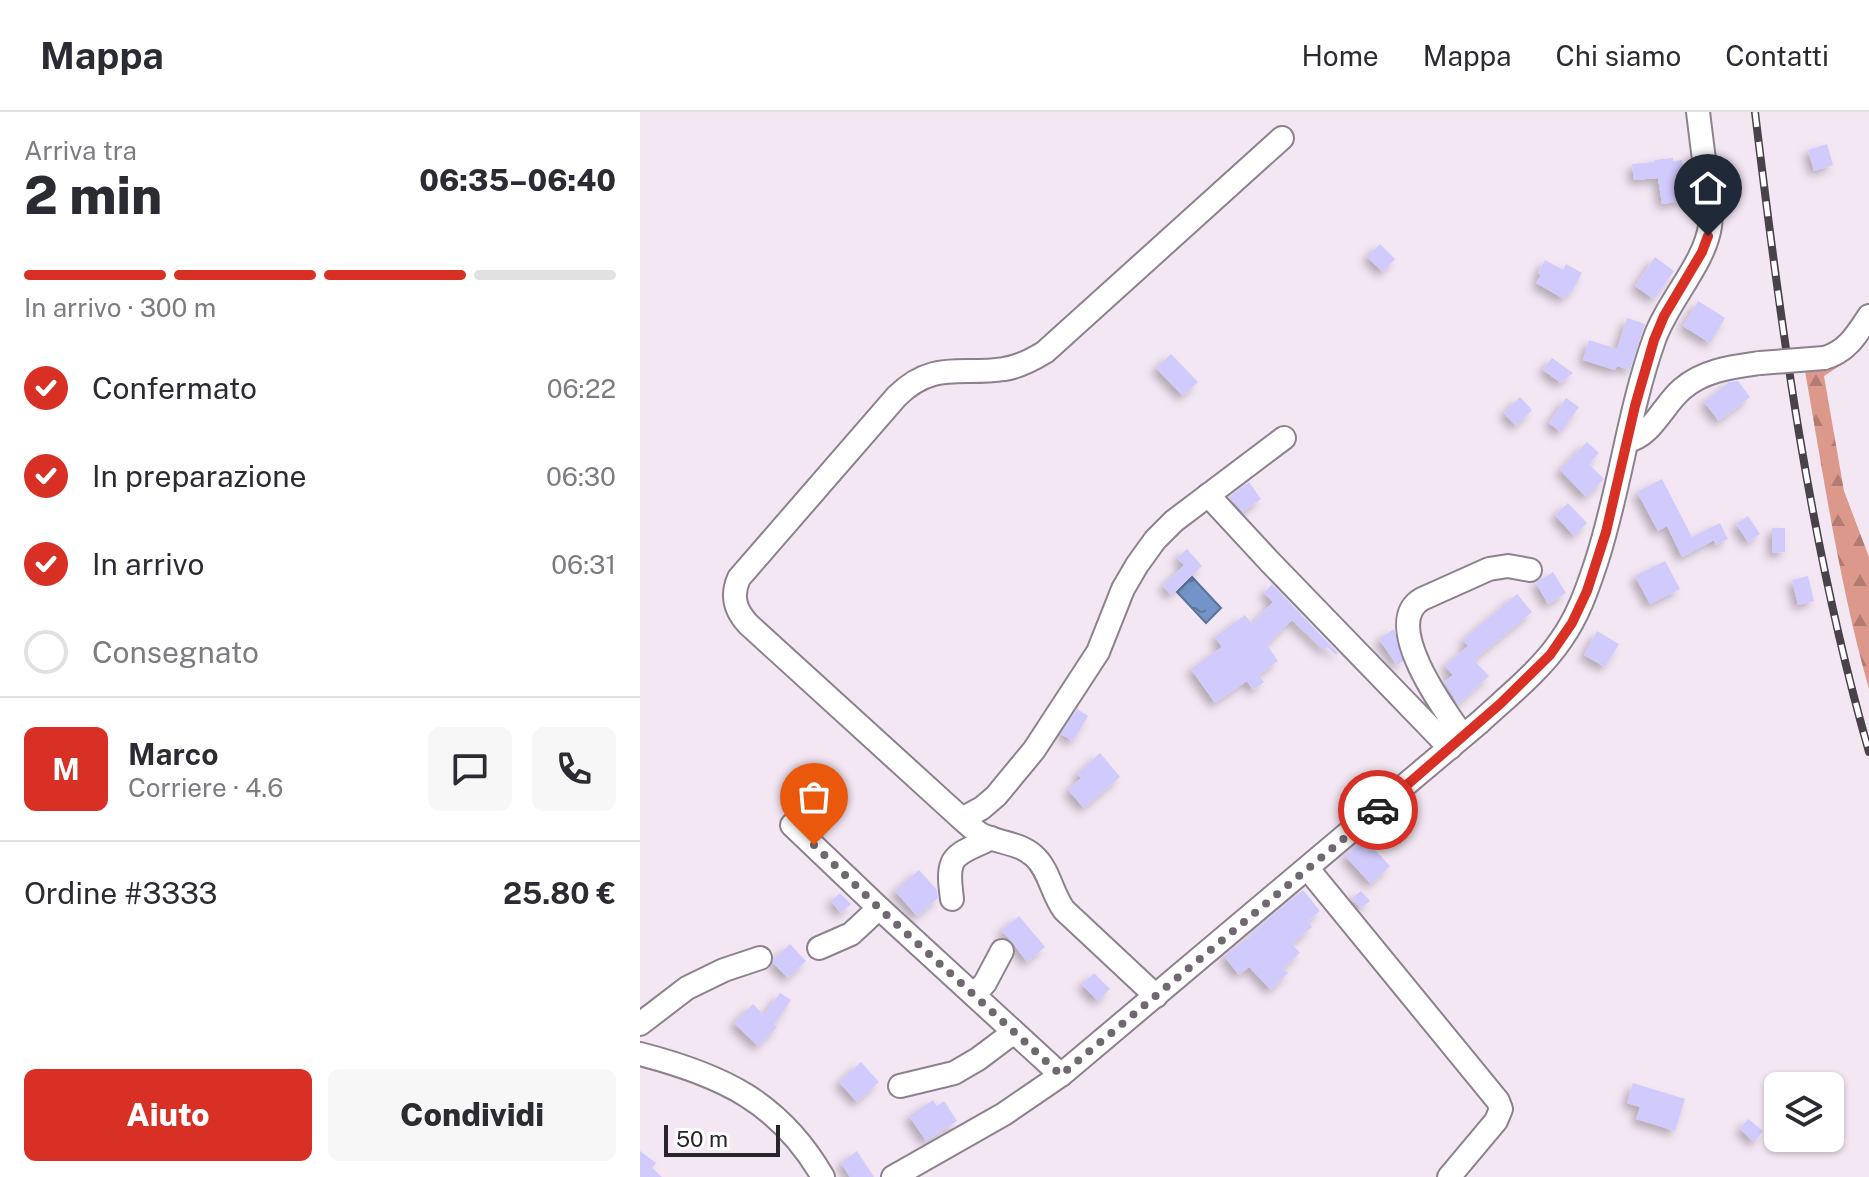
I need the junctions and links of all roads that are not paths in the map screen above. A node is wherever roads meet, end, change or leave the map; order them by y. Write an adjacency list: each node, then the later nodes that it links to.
1 (1698, 112): 5 (street)
2 (1282, 138): 9 (street)
3 (1869, 316): 5 (street, bridge)
4 (1284, 438): 6 (street)
5 (1627, 441): 8 (street)
6 (1208, 495): 8 (street); 9 (street)
7 (1530, 570): 8 (street)
8 (1457, 742): 12 (street)
9 (962, 819): 11 (street)
10 (792, 825): 14 (street)
11 (991, 838): 13 (street); 19 (street)
12 (1308, 869): 19 (street); 27 (street)
13 (952, 899)
14 (879, 908): 15 (street); 18 (street)
15 (819, 948)
16 (1002, 951): 18 (street)
17 (760, 958): 20 (street)
18 (974, 995): 21 (street)
19 (1156, 996): 23 (street)
20 (640, 1024)
21 (1014, 1032): 23 (street); 24 (street)
22 (640, 1054): 25 (street)
23 (1061, 1075): 26 (street)
24 (900, 1086)
25 (823, 1177)
26 (893, 1177)
27 (1449, 1177)

